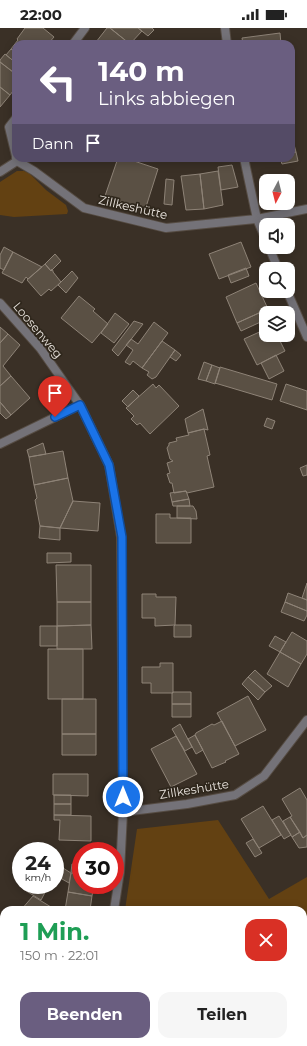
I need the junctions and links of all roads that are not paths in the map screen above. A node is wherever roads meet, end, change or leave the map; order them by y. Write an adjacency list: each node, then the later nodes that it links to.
1 (85, 28): 3 (street)
2 (225, 28): 4 (street)
3 (75, 40)
4 (226, 40)
5 (12, 123): 6 (street)
6 (12, 140)
7 (12, 162): 10 (street)
8 (22, 162): 12 (street, Zillkeshütte)
9 (245, 162): 12 (street)
10 (0, 172)
11 (307, 209): 12 (street, Zillkeshütte)
12 (258, 219)
13 (290, 298): 15 (street)
14 (0, 303): 16 (street, Loosenweg)
15 (307, 337)
16 (80, 405): 17 (street); 19 (street, Loosenweg)
17 (0, 444)
18 (307, 720): 19 (street, Zillkeshütte)
19 (123, 812): 20 (street, Loosenweg)
20 (115, 906)

